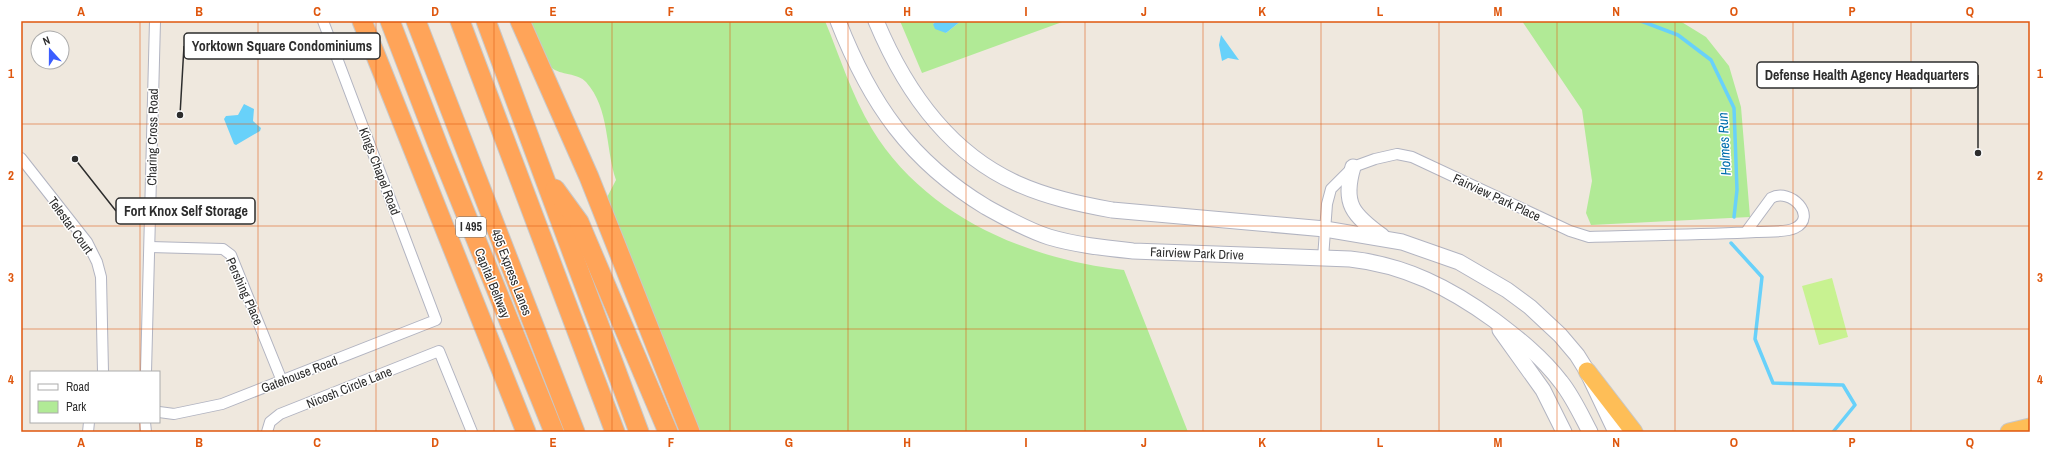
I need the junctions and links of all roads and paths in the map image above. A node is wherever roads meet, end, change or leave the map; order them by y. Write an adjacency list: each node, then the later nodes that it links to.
1 (155, 21): 17 (street, Charing Cross Road)
2 (323, 21): 20 (street, Kings Chapel Road)
3 (362, 21): 21 (highway)
4 (390, 21): 32 (highway, Capital Beltway / I 495)
5 (416, 21): 33 (highway, 495 Express Lanes / I 495)
6 (460, 21): 34 (highway)
7 (486, 21): 13 (highway)
8 (520, 21): 37 (highway)
9 (838, 21): 18 (main road, Fairview Park Drive)
10 (876, 21): 14 (main road)
11 (21, 158): 22 (street, Telestar Court)
12 (1353, 166): 14 (street, Fairview Park Place); 15 (street, Fairview Park Place); 16 (main road)
13 (544, 173): 35 (highway); 36 (highway)
14 (1325, 229): 16 (main road); 18 (street, Fairview Park Place)
15 (1746, 232): 15 (street, Fairview Park Place)
16 (1386, 239): 24 (main road)
17 (150, 247): 23 (street, Charing Cross Road); 25 (street, Pershing Place)
18 (1323, 258): 19 (main road, Fairview Park Drive)
19 (1492, 319): 38 (main road); 39 (main road, Fairview Park Drive)
20 (436, 320): 25 (street, Gatehouse Road)
21 (488, 336): 30 (highway); 31 (highway)
22 (103, 371)
23 (146, 371)
24 (1587, 371): 40 (main road); 41 (highway)
25 (282, 380): 26 (street, Gatehouse Road)
26 (160, 412)
27 (2030, 427): 42 (highway)
28 (267, 432): 29 (street, Nicosh Circle Lane)
29 (472, 432)
30 (514, 432)
31 (526, 432)
32 (554, 432)
33 (575, 432)
34 (615, 432)
35 (639, 432)
36 (668, 432)
37 (690, 432)
38 (1564, 432)
39 (1590, 432)
40 (1616, 432)
41 (1634, 432)
42 (2009, 432)

